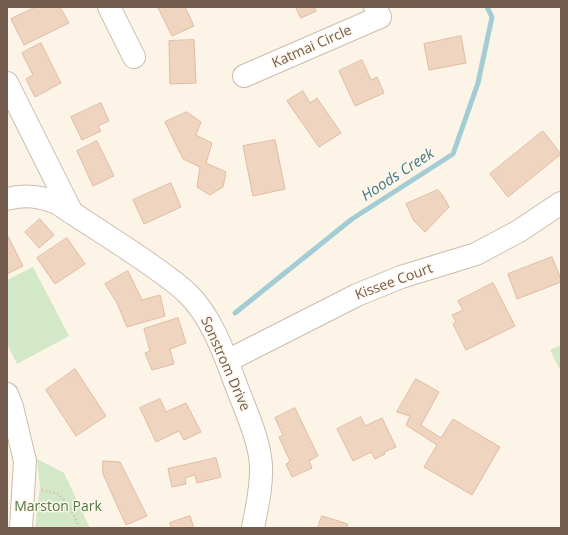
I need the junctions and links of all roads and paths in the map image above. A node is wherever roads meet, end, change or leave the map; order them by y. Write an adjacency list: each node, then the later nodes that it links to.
1 (109, 7): 3 (street)
2 (377, 12): 4 (street, Katmai Circle)
3 (134, 57)
4 (244, 76)
5 (7, 83): 8 (street)
6 (7, 199): 8 (street, Sonstrom Drive)
7 (561, 203): 9 (street, Kissee Court)
8 (72, 213): 9 (street, Sonstrom Drive)
9 (227, 361): 14 (street, Sonstrom Drive)
10 (7, 394): 11 (street)
11 (23, 486): 12 (street); 13 (path)
12 (21, 528)
13 (79, 528)
14 (253, 528)

